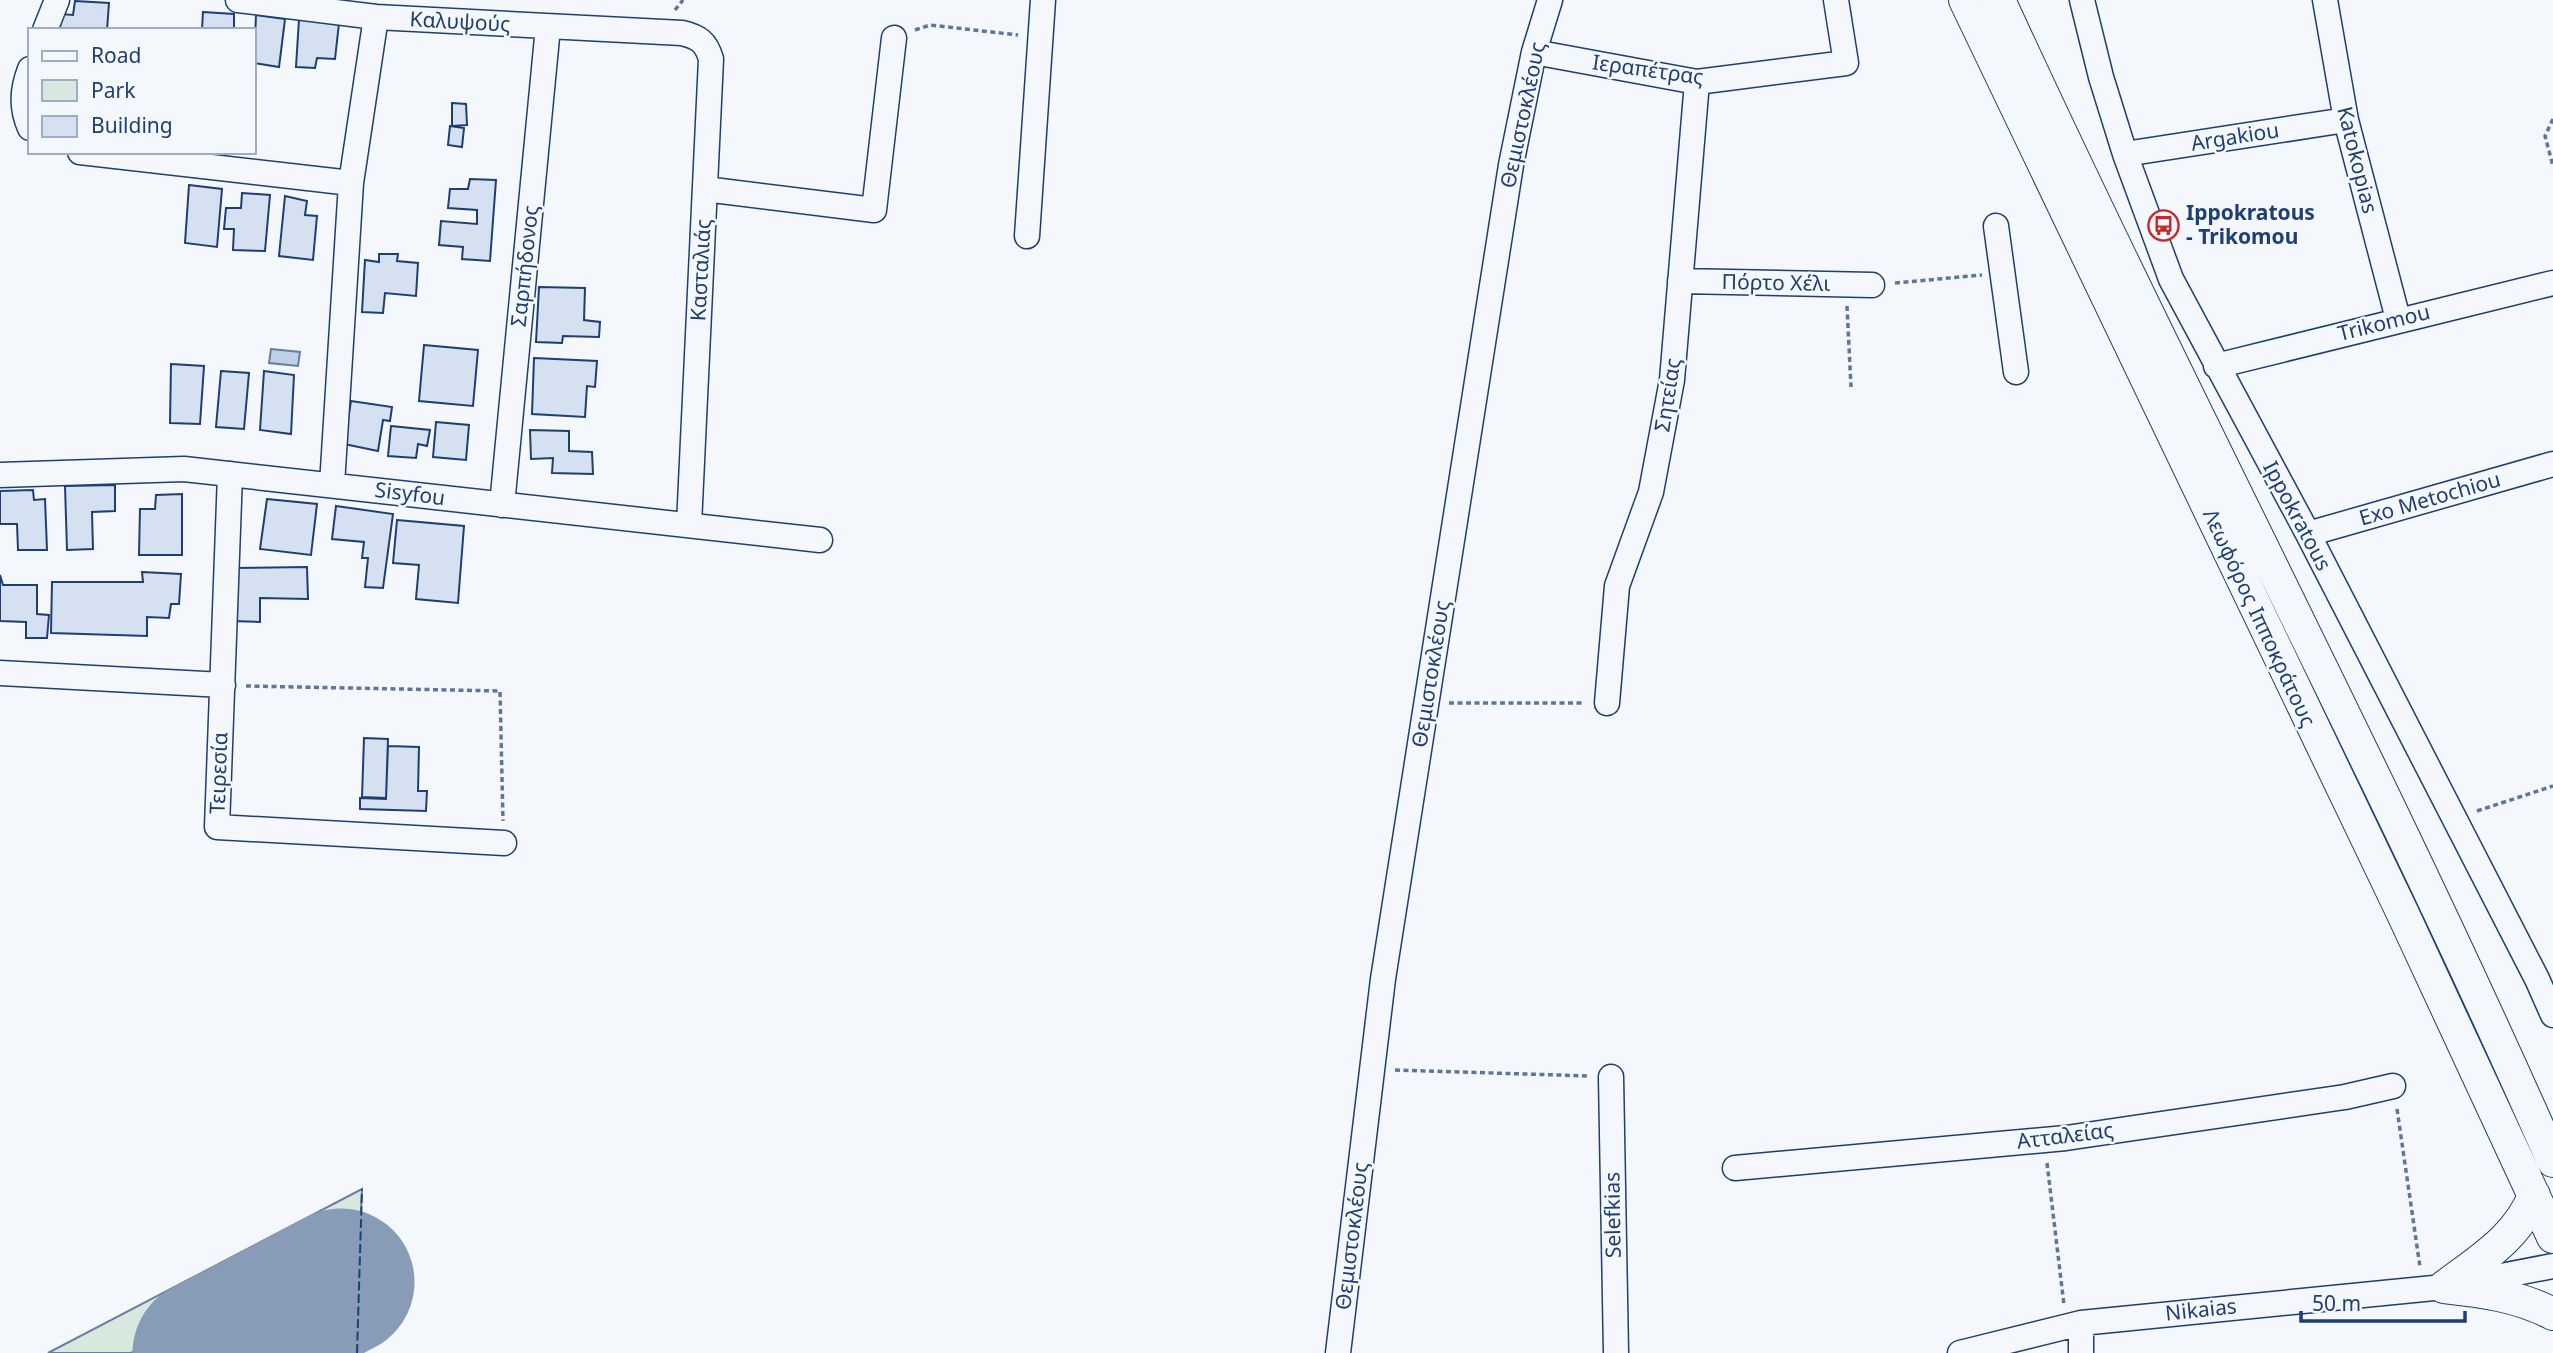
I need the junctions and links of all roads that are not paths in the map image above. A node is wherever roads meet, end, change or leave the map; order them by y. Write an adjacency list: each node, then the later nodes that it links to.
1 (57, 0): 12 (street)
2 (238, 0): 10 (street, Καλυψούς)
3 (1043, 0): 25 (street)
4 (1550, 0): 15 (street, Θεμιστοκλέους)
5 (1836, 0): 17 (street, Ιεραπέτρας)
6 (1965, 0): 50 (main road, Λεωφόρος Ιπποκράτους)
7 (1999, 0): 48 (main road, Λεωφόρος Ιπποκράτους)
8 (2082, 0): 21 (street, Ippokratous)
9 (2325, 0): 18 (street, Katokopias)
10 (376, 18): 11 (street, Καλυψούς); 22 (street)
11 (548, 27): 13 (street, Καλυψούς); 36 (street, Σαρπήδονος)
12 (46, 28)
13 (682, 33): 23 (street, Κασταλιάς)
14 (894, 38): 23 (street)
15 (1534, 52): 17 (street, Ιεραπέτρας); 56 (street, Θεμιστοκλέους)
16 (28, 74): 19 (street)
17 (1697, 82): 26 (street, Σητείας)
18 (2346, 120): 21 (street, Argakiou); 29 (street, Katokopias)
19 (28, 124)
20 (97, 154): 22 (street)
21 (2125, 154): 30 (street, Ippokratous)
22 (351, 183): 35 (street)
23 (705, 189): 37 (street, Κασταλιάς)
24 (1996, 226): 31 (street)
25 (1027, 236)
26 (1681, 281): 28 (street, Πόρτο Χέλι); 43 (street, Σητείας)
27 (2553, 282): 29 (street, Trikomou)
28 (1872, 285)
29 (2398, 319): 30 (street, Trikomou)
30 (2216, 366): 38 (street, Ippokratous)
31 (2016, 372)
32 (2553, 464): 38 (street, Exo Metochiou)
33 (230, 474): 34 (street, Sisyfou); 35 (street, Sisyfou); 41 (street, Τειρεσία)
34 (0, 475)
35 (332, 485): 36 (street, Sisyfou)
36 (502, 505): 37 (street, Sisyfou)
37 (689, 525): 39 (street, Sisyfou)
38 (2308, 534): 45 (street, Ippokratous)
39 (820, 540)
40 (0, 673): 41 (street); 42 (street)
41 (223, 685): 44 (street, Τειρεσία)
42 (0, 690)
43 (1607, 703)
44 (504, 843)
45 (2553, 1015)
46 (1611, 1077): 57 (street, Selefkias)
47 (2393, 1086): 49 (street, Ατταλείας)
48 (2553, 1161)
49 (1735, 1168)
50 (2534, 1195): 51 (main road, Λεωφόρος Ιπποκράτους); 53 (main road)
51 (2553, 1237)
52 (2553, 1266): 53 (street, Nikaias)
53 (2434, 1288): 54 (main road); 55 (street, Nikaias)
54 (2553, 1314)
55 (2073, 1325): 58 (street, Nikaias); 59 (street)
56 (1338, 1353)
57 (1616, 1353)
58 (1960, 1353)
59 (2081, 1353)

